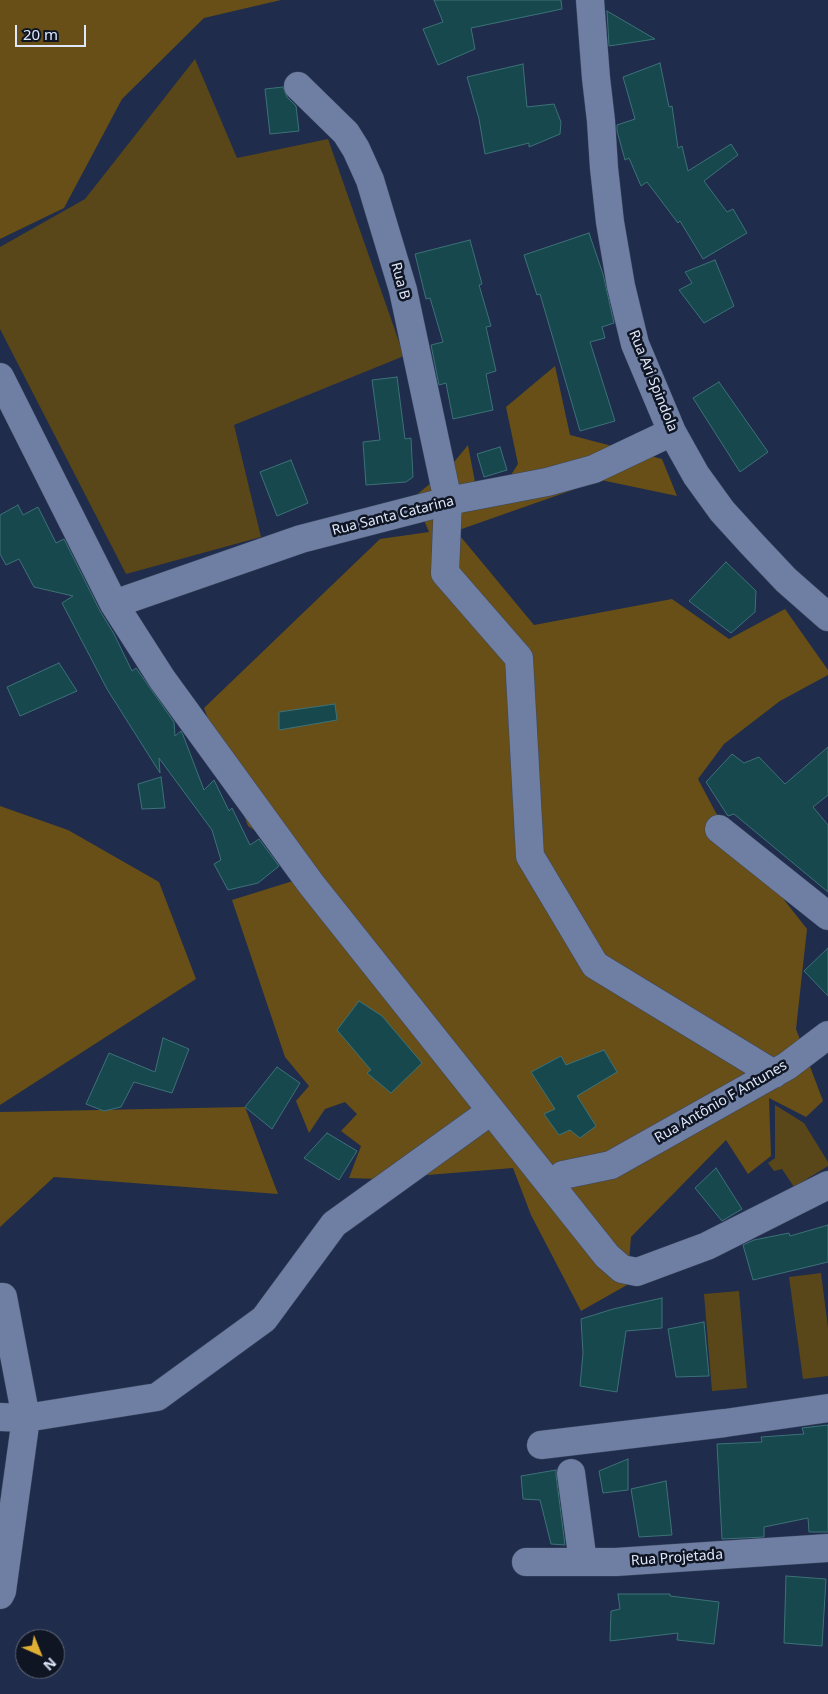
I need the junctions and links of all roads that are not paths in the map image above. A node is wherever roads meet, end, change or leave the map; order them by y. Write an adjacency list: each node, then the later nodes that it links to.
1 (590, 0): 4 (street, Rua Ari Spindola)
2 (298, 86): 5 (street, Rua B)
3 (0, 377): 6 (street)
4 (672, 432): 5 (street, Rua Santa Catarina); 7 (street, Rua Ari Spindola)
5 (448, 501): 6 (street, Rua Santa Catarina); 11 (street, Rua B)
6 (114, 604): 12 (street)
7 (828, 617)
8 (719, 829): 9 (street)
9 (828, 916)
10 (828, 1035): 11 (street, Rua Antônio F Antunes)
11 (774, 1074): 13 (street, Rua Antônio F Antunes)
12 (491, 1111): 14 (street); 17 (street)
13 (564, 1175)
14 (828, 1185)
15 (0, 1297): 17 (street)
16 (828, 1408): 18 (street)
17 (13, 1417): 23 (street)
18 (541, 1445)
19 (571, 1473): 22 (street)
20 (828, 1548): 22 (street, Rua Projetada)
21 (526, 1562): 22 (street, Rua Projetada)
22 (583, 1562)
23 (0, 1595)

